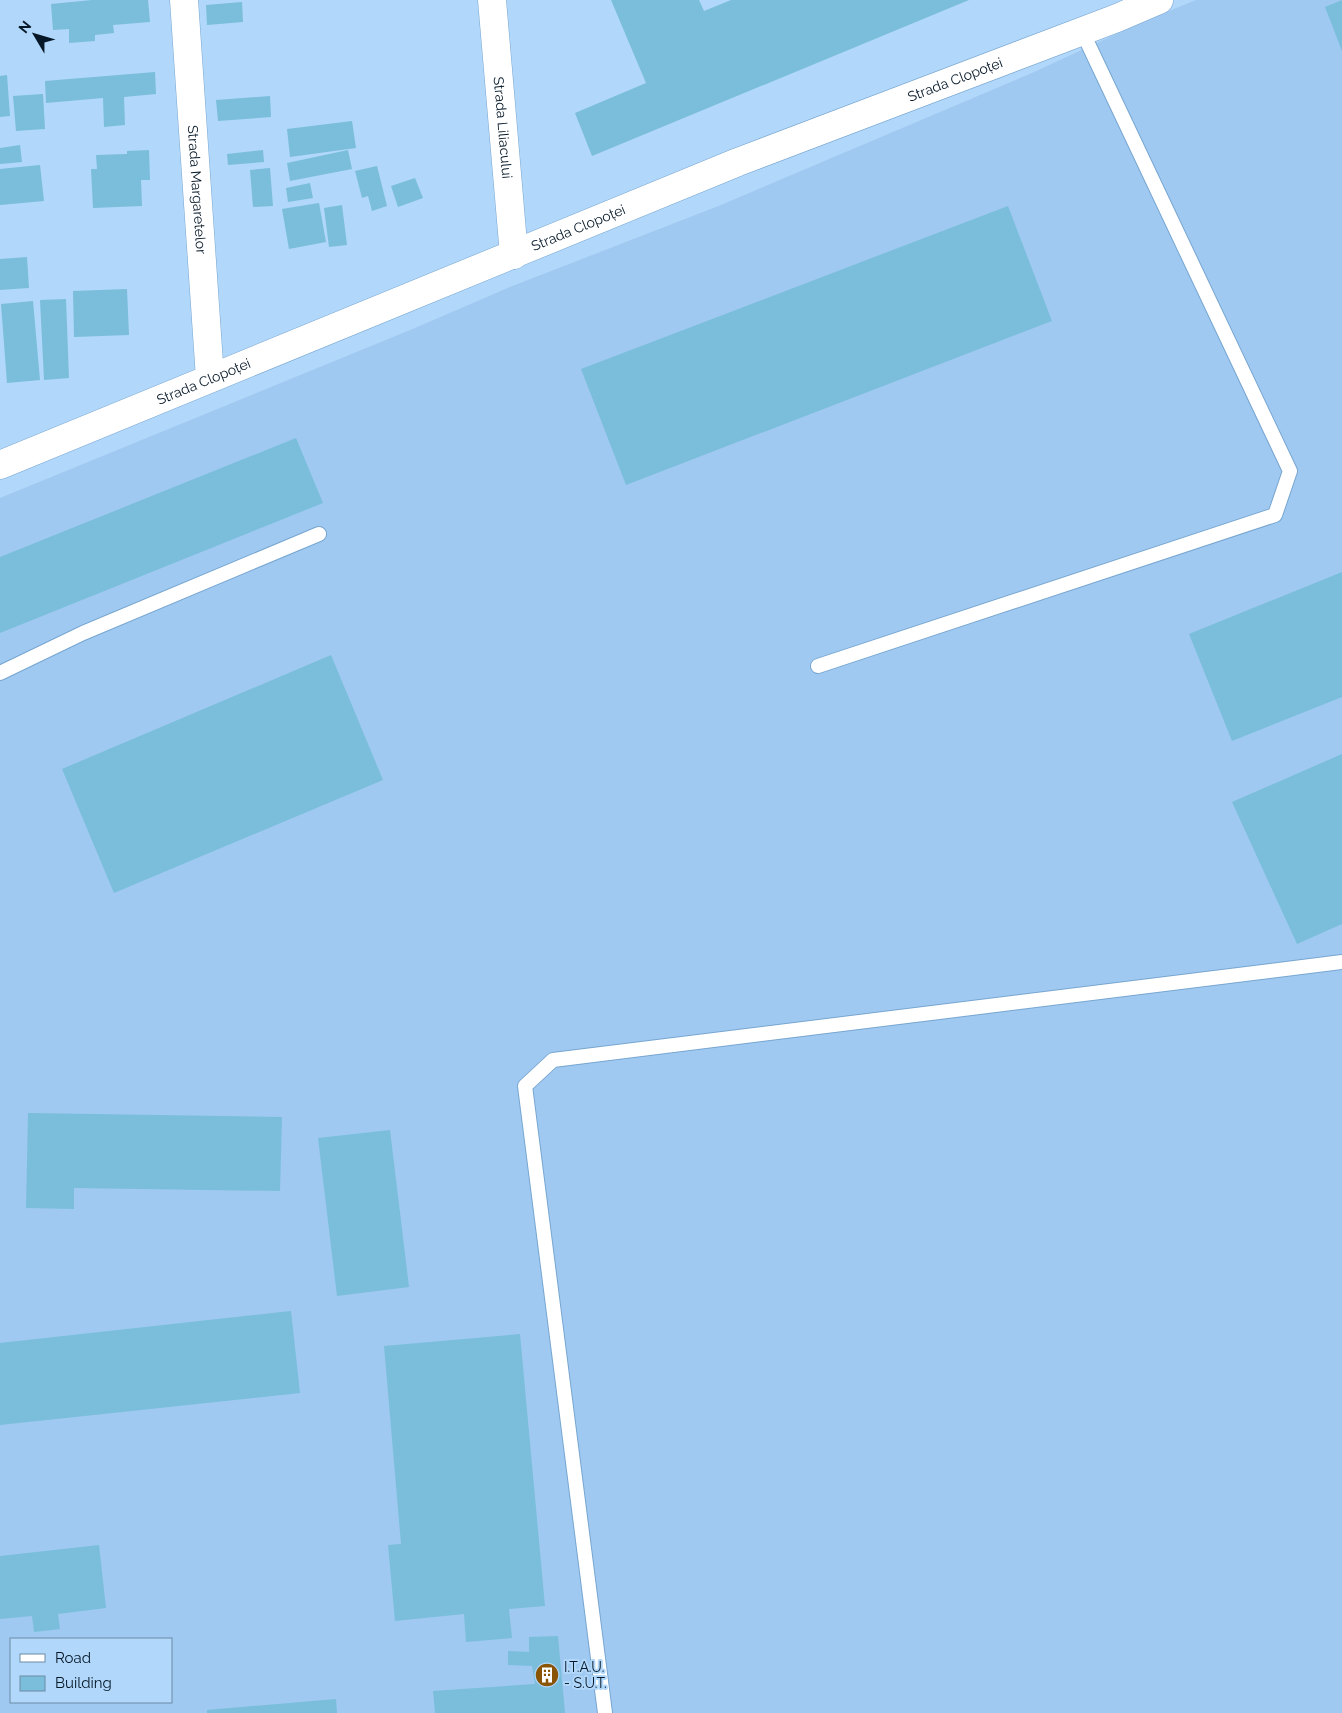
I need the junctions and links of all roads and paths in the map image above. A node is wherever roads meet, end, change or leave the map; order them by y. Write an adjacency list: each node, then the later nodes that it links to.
1 (184, 0): 7 (street, Strada Margaretelor)
2 (492, 0): 6 (street, Strada Liliacului)
3 (1159, 0): 4 (street, Strada Clopoței)
4 (1116, 9): 5 (street, Strada Clopoței)
5 (1082, 31): 6 (street, Strada Clopoței); 10 (lane)
6 (514, 255): 7 (street, Strada Clopoței)
7 (210, 378): 8 (street, Strada Clopoței)
8 (0, 465)
9 (319, 534): 11 (lane)
10 (818, 666)
11 (0, 673)
12 (1342, 962): 13 (lane)
13 (604, 1713)

